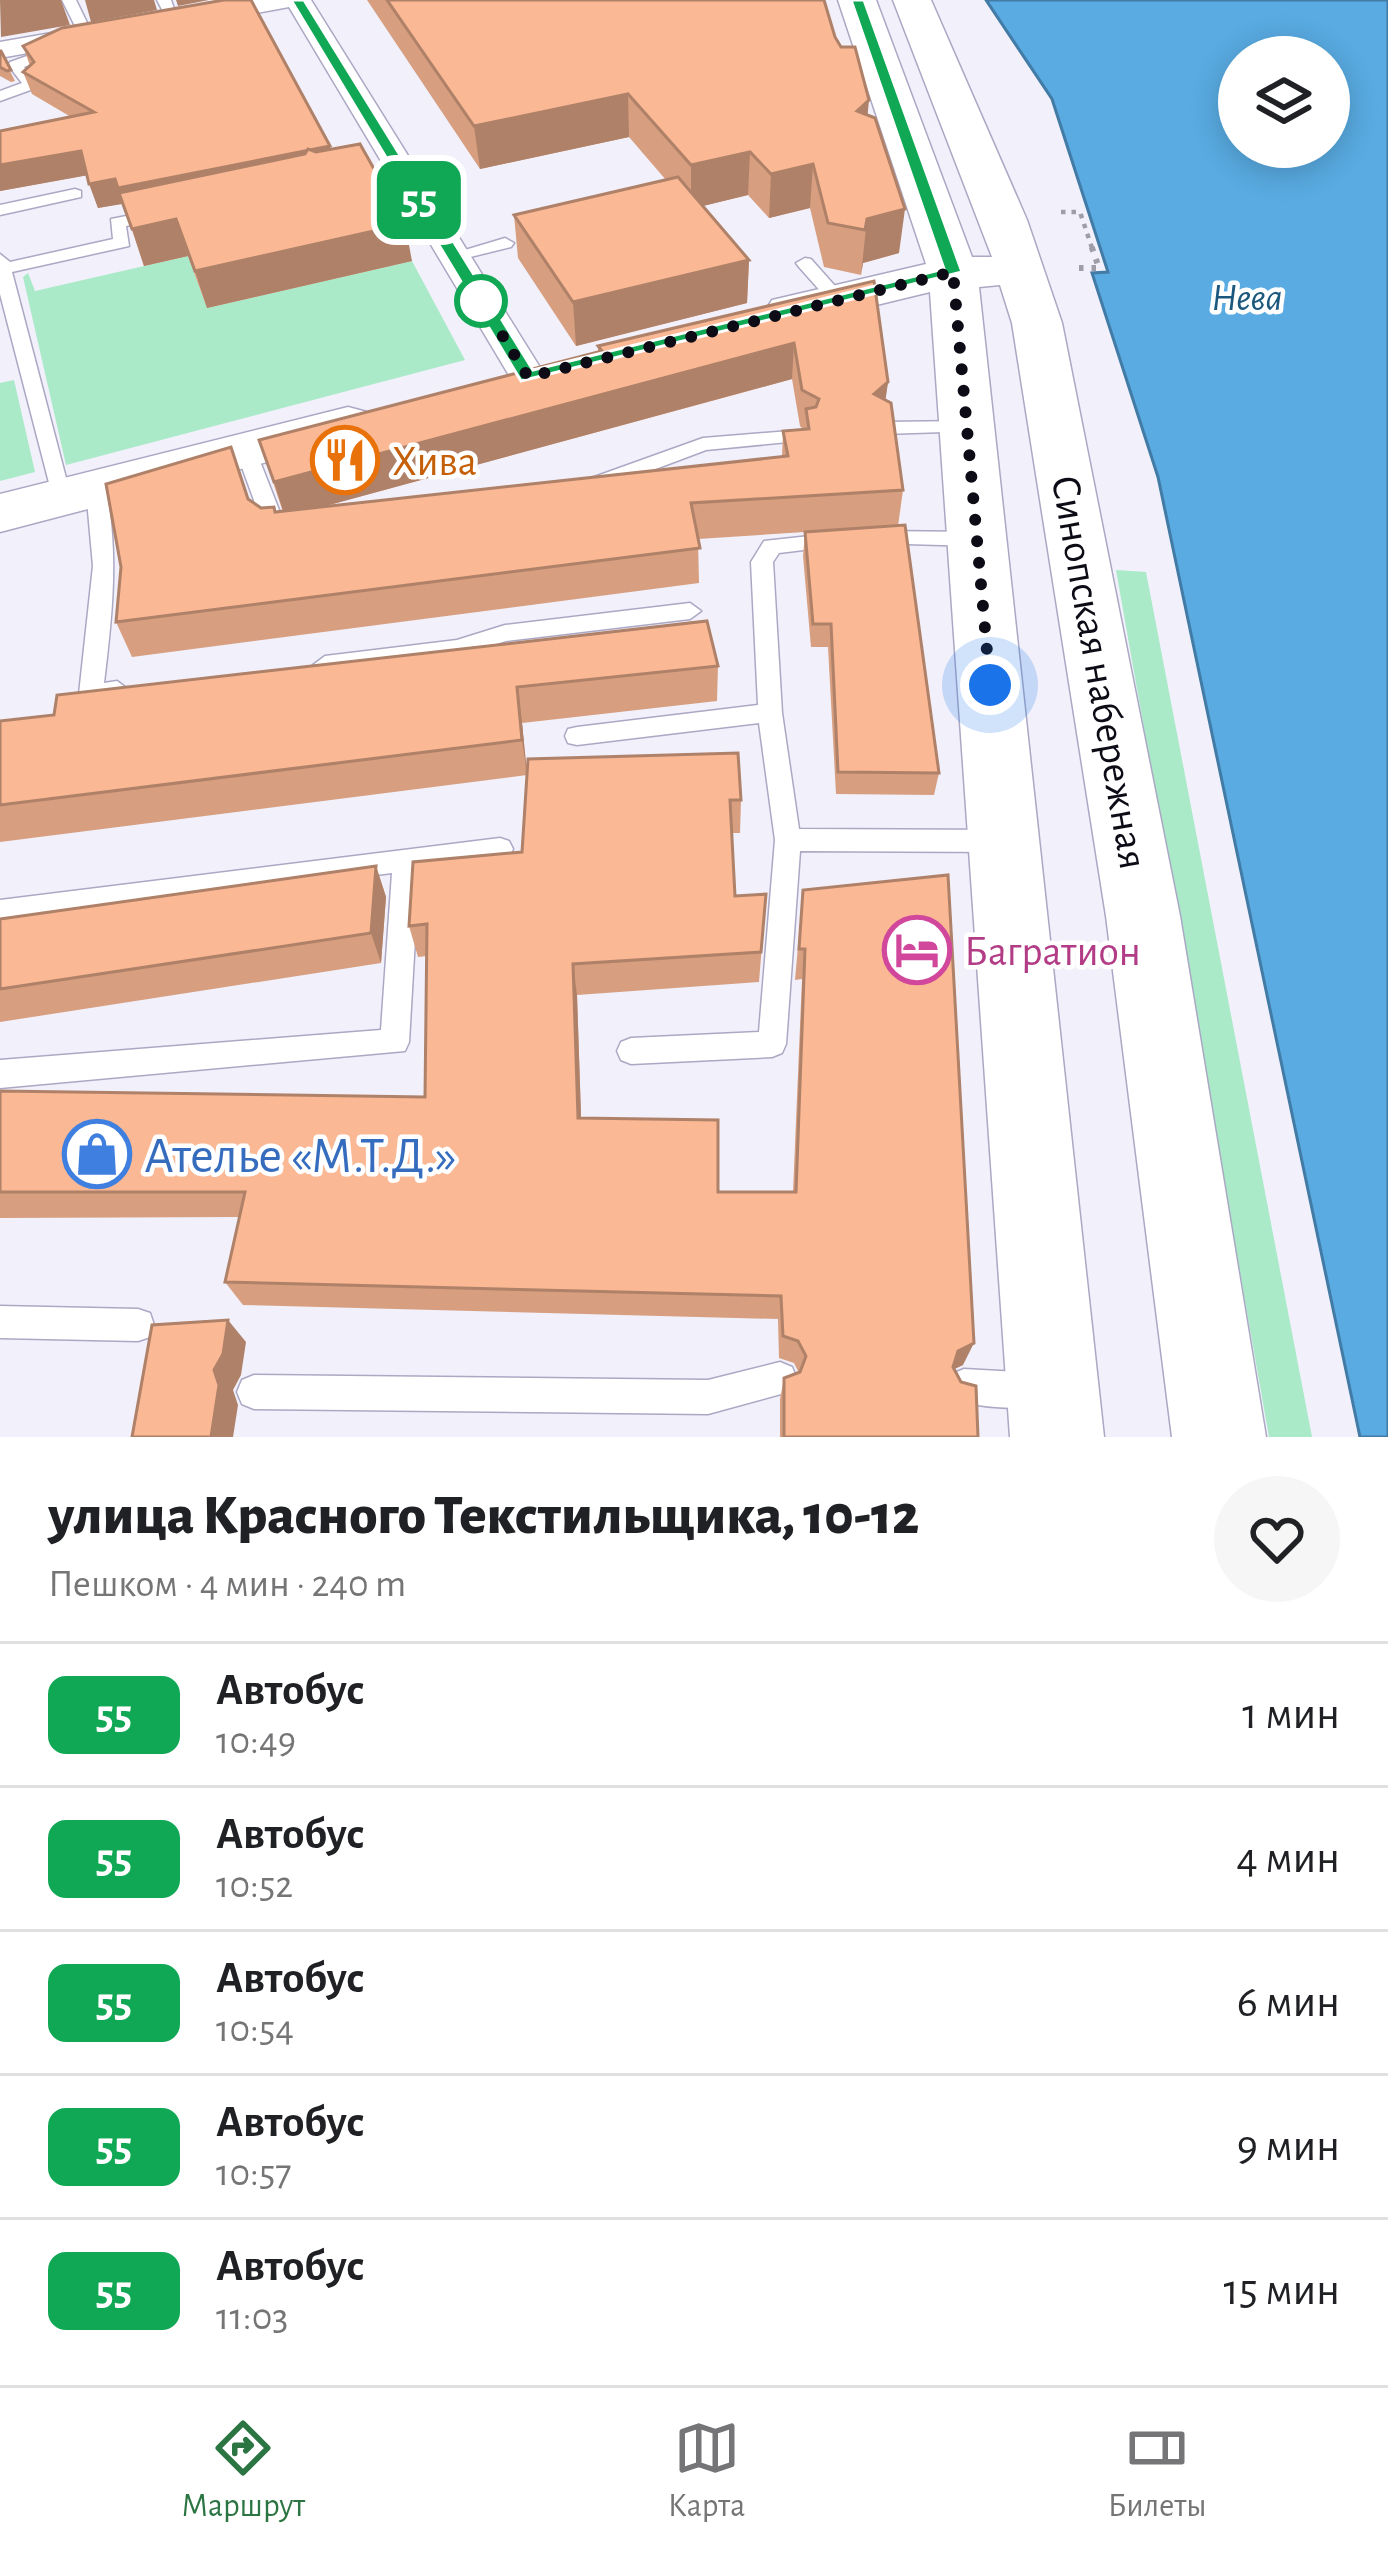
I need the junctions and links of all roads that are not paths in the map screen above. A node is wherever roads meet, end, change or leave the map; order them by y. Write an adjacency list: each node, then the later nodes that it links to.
1 (69, 0): 7 (lane)
2 (286, 0): 6 (street)
3 (298, 0): 15 (street)
4 (857, 0): 17 (main road)
5 (912, 0): 18 (main road, Синопская набережная)
6 (164, 14)
7 (97, 33): 8 (street)
8 (55, 41): 9 (street); 10 (lane)
9 (0, 50)
10 (0, 96)
11 (76, 194): 12 (lane)
12 (0, 210)
13 (180, 210): 16 (lane)
14 (506, 243): 15 (lane)
15 (454, 256): 20 (street)
16 (2, 264): 26 (lane)
17 (953, 272): 18 (main road); 19 (main road); 22 (main road)
18 (1022, 272): 49 (main road, Синопская набережная)
19 (748, 321)
20 (528, 377)
21 (398, 411): 25 (main road)
22 (967, 427): 23 (lane); 30 (main road)
23 (884, 428)
24 (802, 436): 27 (lane)
25 (246, 451): 26 (main road); 29 (lane)
26 (78, 493): 28 (main road); 33 (lane)
27 (558, 493)
28 (0, 513)
29 (299, 530)
30 (976, 538): 34 (lane); 37 (main road)
31 (690, 611): 32 (lane)
32 (297, 668)
33 (136, 688)
34 (770, 713): 35 (lane); 36 (lane)
35 (577, 736)
36 (788, 840): 37 (lane); 41 (lane)
37 (1004, 841): 48 (main road)
38 (500, 849): 39 (lane)
39 (406, 861): 40 (lane); 42 (lane)
40 (0, 911)
41 (631, 1051)
42 (0, 1074)
43 (0, 1322): 44 (lane)
44 (138, 1325)
45 (780, 1379): 47 (lane)
46 (964, 1385): 48 (lane)
47 (254, 1392)
48 (1055, 1414)
49 (1220, 1437)

